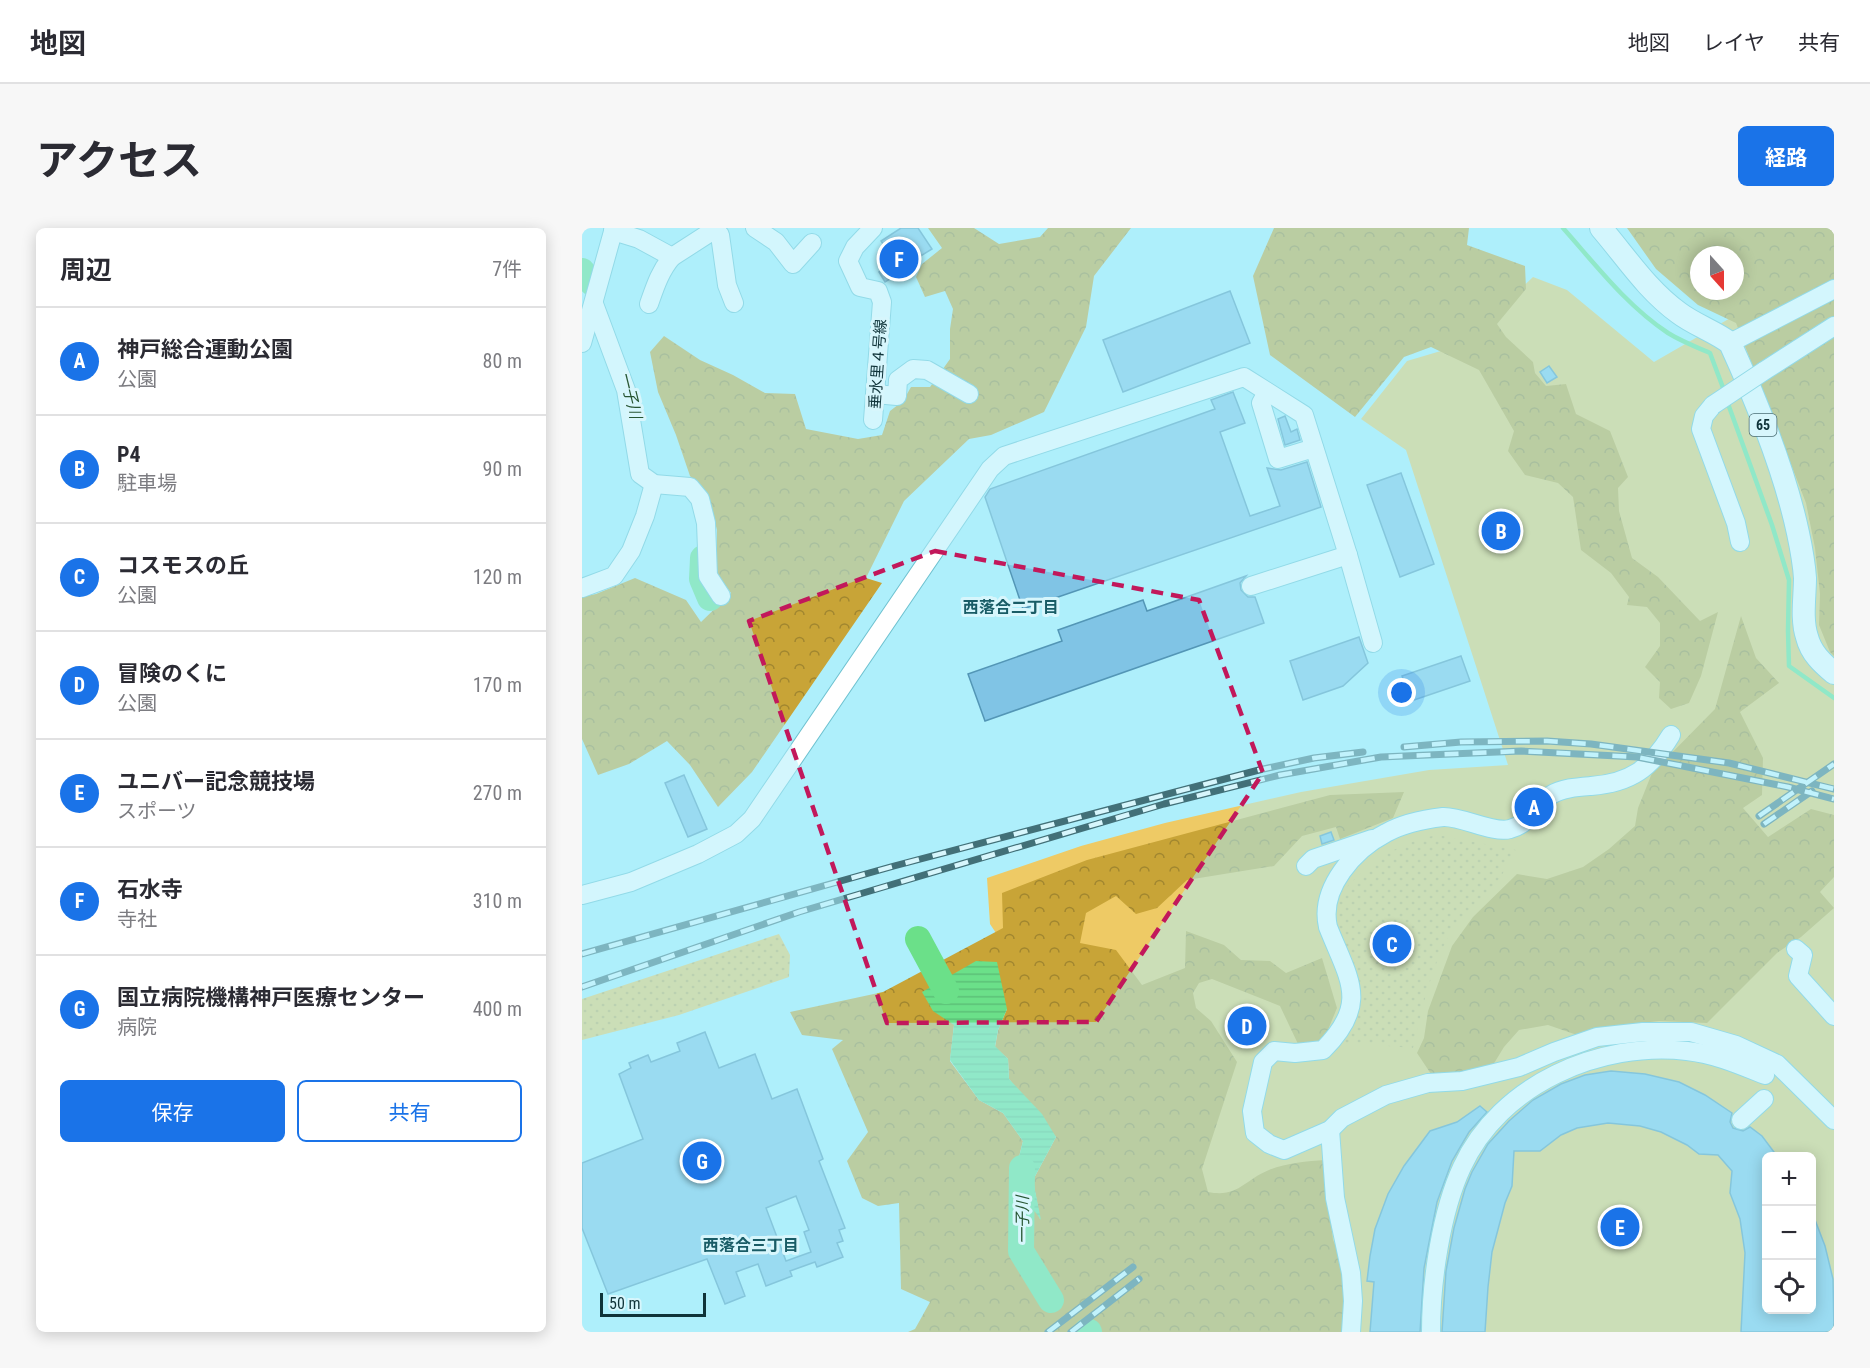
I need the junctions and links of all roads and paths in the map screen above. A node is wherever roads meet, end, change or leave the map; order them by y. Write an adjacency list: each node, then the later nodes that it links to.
1 (755, 228): 6 (street)
2 (873, 228): 16 (street, 垂水里４号線)
3 (1601, 228): 14 (main road)
4 (614, 229): 7 (street); 10 (street)
5 (714, 230): 7 (street); 9 (street)
6 (812, 243)
7 (672, 257): 11 (street)
8 (1834, 289): 14 (street)
9 (734, 303)
10 (594, 304): 13 (street); 20 (street)
11 (649, 304)
12 (1834, 326): 21 (street, bridge)
13 (582, 343)
14 (1730, 343): 27 (main road, 65)
15 (1267, 392): 19 (street); 19 (street); 31 (street)
16 (875, 394): 17 (street); 18 (street, 垂水里４号線)
17 (969, 394)
18 (873, 420)
19 (1314, 448): 22 (street)
20 (654, 484): 24 (street); 25 (street)
21 (1740, 542)
22 (1348, 555): 23 (street); 26 (street)
23 (1251, 586)
24 (582, 588)
25 (721, 596)
26 (1373, 643)
27 (1834, 673)
28 (1671, 735): 29 (street)
29 (1379, 837): 30 (street); 38 (street)
30 (1306, 866)
31 (582, 895)
32 (1796, 948): 33 (street)
33 (1834, 1016)
34 (1766, 1075): 40 (street)
35 (1764, 1099): 36 (street)
36 (1741, 1120)
37 (1834, 1120): 38 (street)
38 (1330, 1130): 39 (street)
39 (1351, 1332)
40 (1431, 1332)

